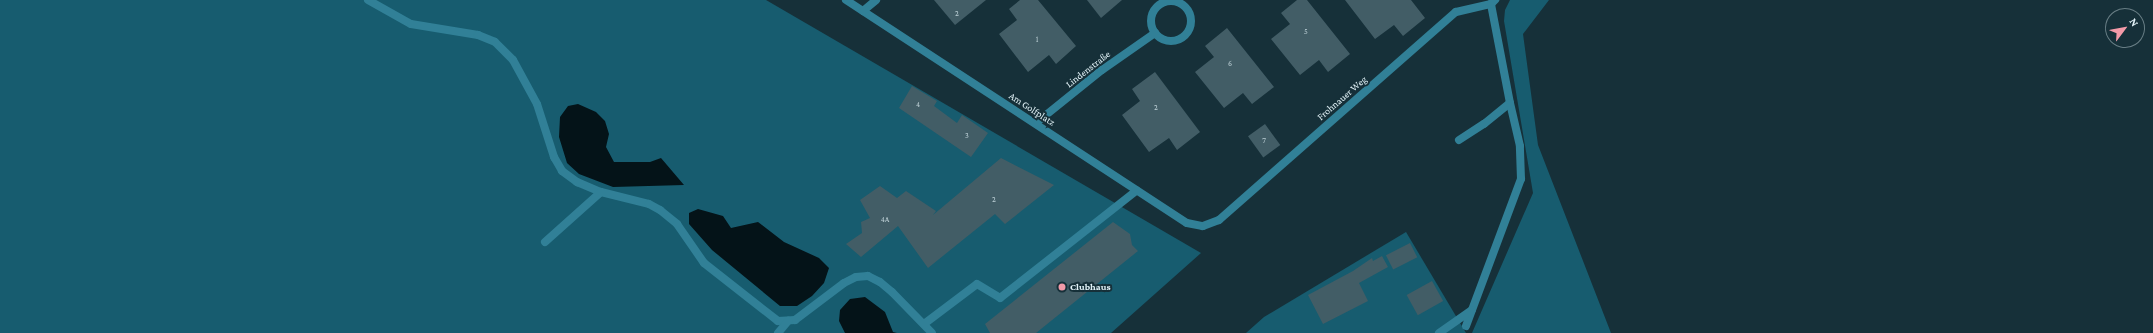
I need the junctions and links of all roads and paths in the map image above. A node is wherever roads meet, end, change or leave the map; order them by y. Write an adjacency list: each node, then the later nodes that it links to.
1 (368, 0): 11 (street)
2 (846, 0): 5 (street, Am Golfplatz)
3 (876, 0): 5 (street)
4 (1493, 2): 7 (street); 12 (street, Frohnauer Weg)
5 (863, 11): 8 (street, Am Golfplatz)
6 (1155, 33): 6 (street); 8 (street, Lindenstraße)
7 (1510, 103): 9 (street); 14 (street)
8 (1036, 123): 10 (street, Am Golfplatz)
9 (1459, 140)
10 (1138, 190): 12 (street, Am Golfplatz); 16 (street)
11 (601, 192): 13 (street); 15 (street)
12 (1208, 225)
13 (545, 242)
14 (1472, 310): 17 (street); 20 (street)
15 (788, 321): 16 (street); 18 (street)
16 (924, 324): 19 (street)
17 (1466, 326)
18 (778, 333)
19 (932, 333)
20 (1439, 333)

